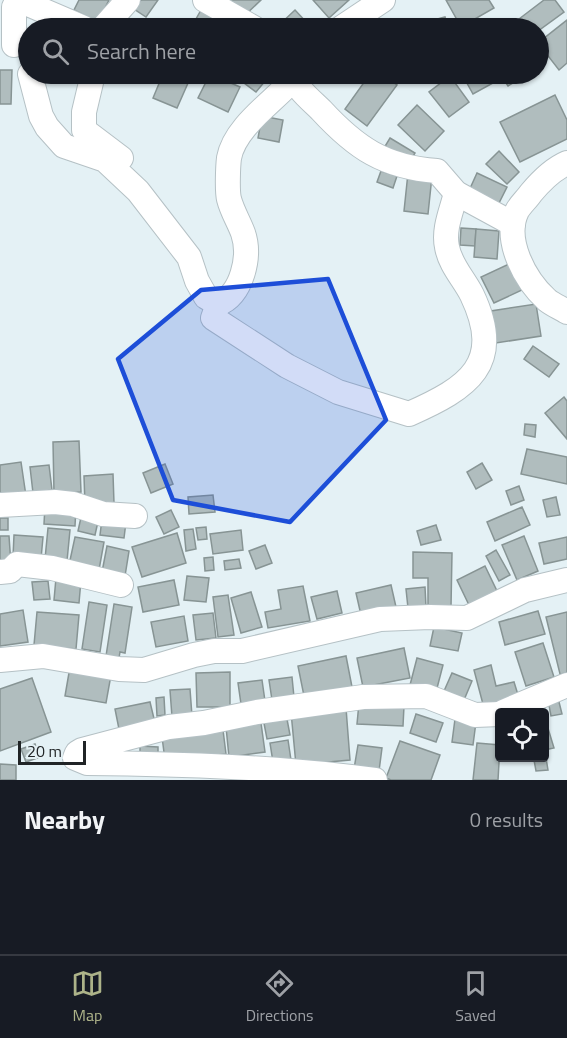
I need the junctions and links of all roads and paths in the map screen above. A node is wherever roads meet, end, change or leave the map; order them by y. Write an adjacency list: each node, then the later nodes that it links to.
1 (128, 0): 5 (street)
2 (206, 0): 6 (street)
3 (383, 0): 7 (street)
4 (61, 18): 9 (street)
5 (112, 18)
6 (237, 18)
7 (356, 18)
8 (0, 25): 9 (street)
9 (14, 45): 10 (street)
10 (18, 52)
11 (32, 84): 16 (street)
12 (91, 84): 16 (street)
13 (287, 84): 19 (street)
14 (300, 84): 17 (street)
15 (567, 163): 18 (street)
16 (138, 191): 19 (street)
17 (456, 193): 18 (street); 19 (street)
18 (513, 224): 20 (street)
19 (218, 304)
20 (567, 312)
21 (0, 506): 22 (street)
22 (135, 516)
23 (0, 572): 25 (street)
24 (567, 580): 26 (street)
25 (121, 585)
26 (0, 660)
27 (567, 686): 28 (street)
28 (513, 708)
29 (495, 713): 30 (street)
30 (375, 780)

